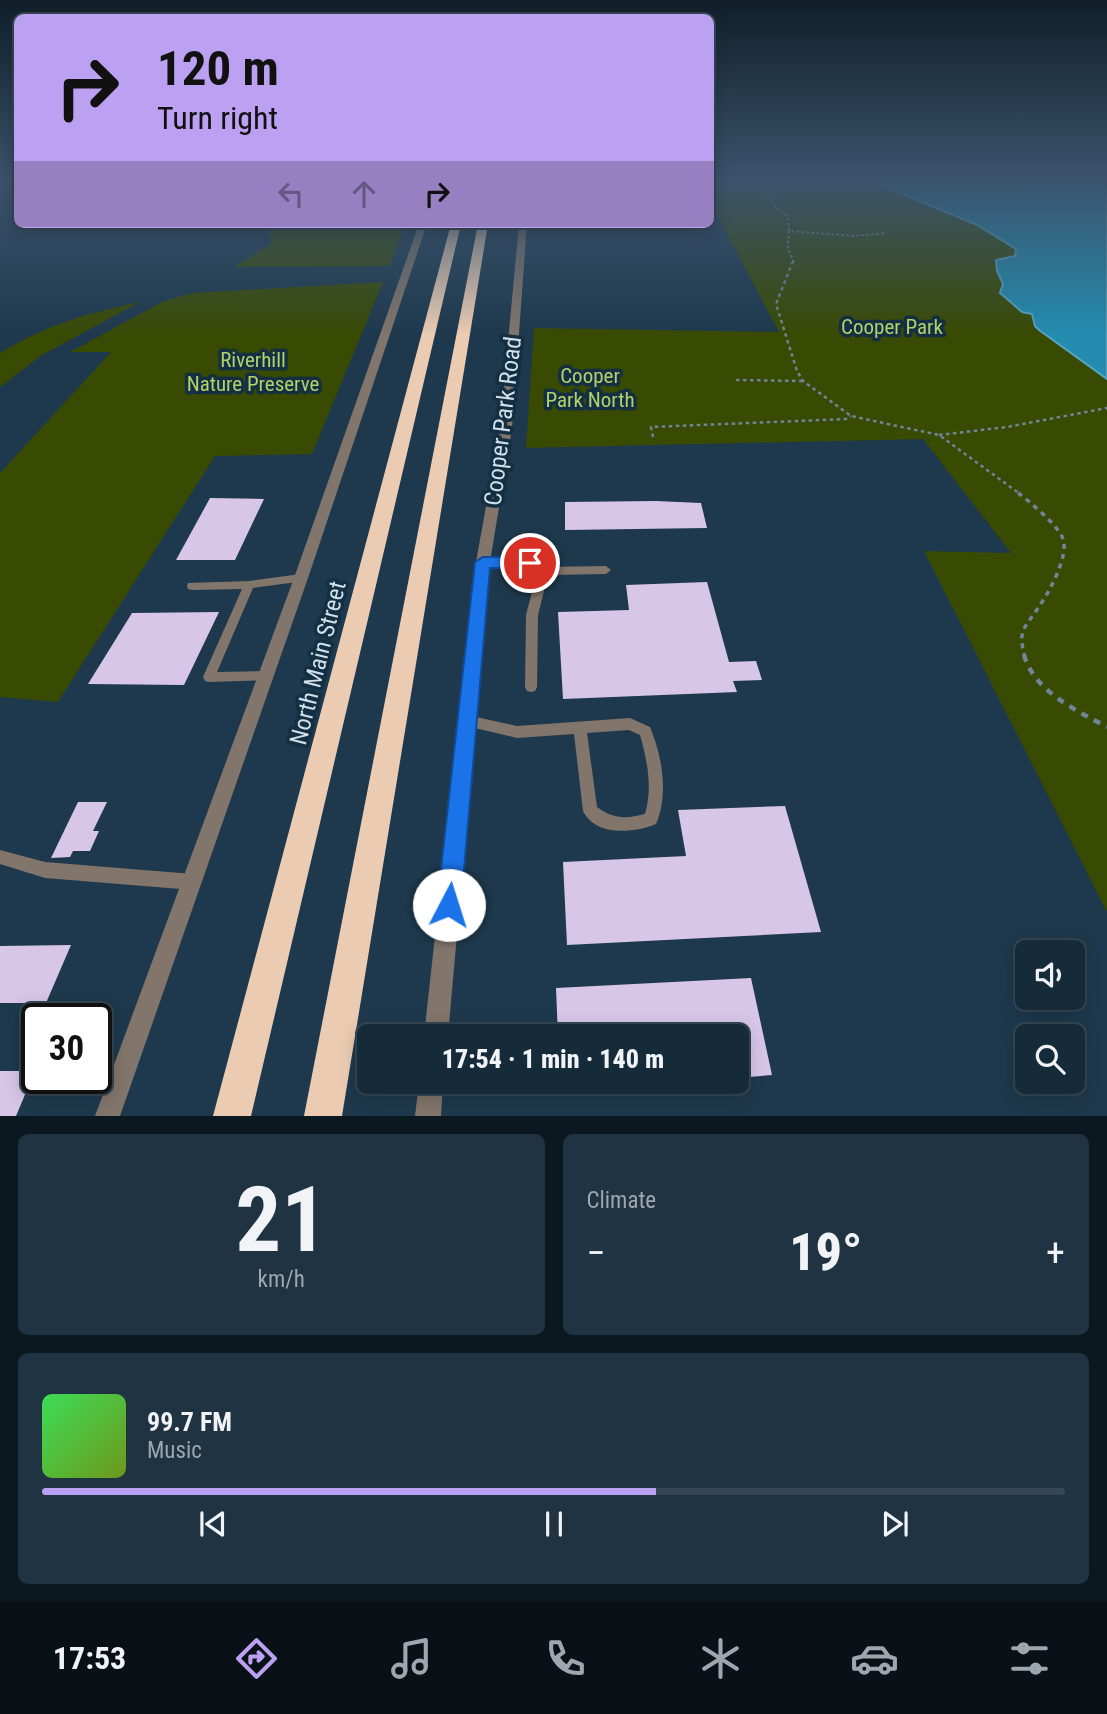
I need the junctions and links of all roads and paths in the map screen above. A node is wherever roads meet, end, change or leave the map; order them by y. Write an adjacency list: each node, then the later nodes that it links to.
1 (420, 232): 17 (street)
2 (454, 232): 30 (highway, North Main Street)
3 (481, 232): 31 (highway)
4 (522, 232): 14 (street, Cooper Park Road)
5 (789, 232): 9 (path)
6 (803, 232): 7 (path)
7 (886, 233)
8 (736, 380): 9 (path)
9 (803, 381): 11 (path)
10 (1107, 408): 12 (path)
11 (851, 416): 12 (path); 13 (path)
12 (939, 435): 24 (path)
13 (653, 437)
14 (483, 562): 15 (lane); 22 (street, Cooper Park Road)
15 (543, 570): 16 (lane); 21 (lane)
16 (606, 570)
17 (300, 578): 18 (lane); 20 (street)
18 (249, 585): 19 (lane); 20 (lane)
19 (192, 586)
20 (265, 676): 26 (street)
21 (531, 687)
22 (467, 721): 23 (lane); 27 (street, Cooper Park Road)
23 (580, 727): 23 (lane)
24 (1107, 727)
25 (0, 857): 26 (lane)
26 (193, 881): 29 (street)
27 (437, 1024)
28 (430, 1094): 32 (street)
29 (107, 1115)
30 (232, 1115)
31 (323, 1115)
32 (428, 1115)

